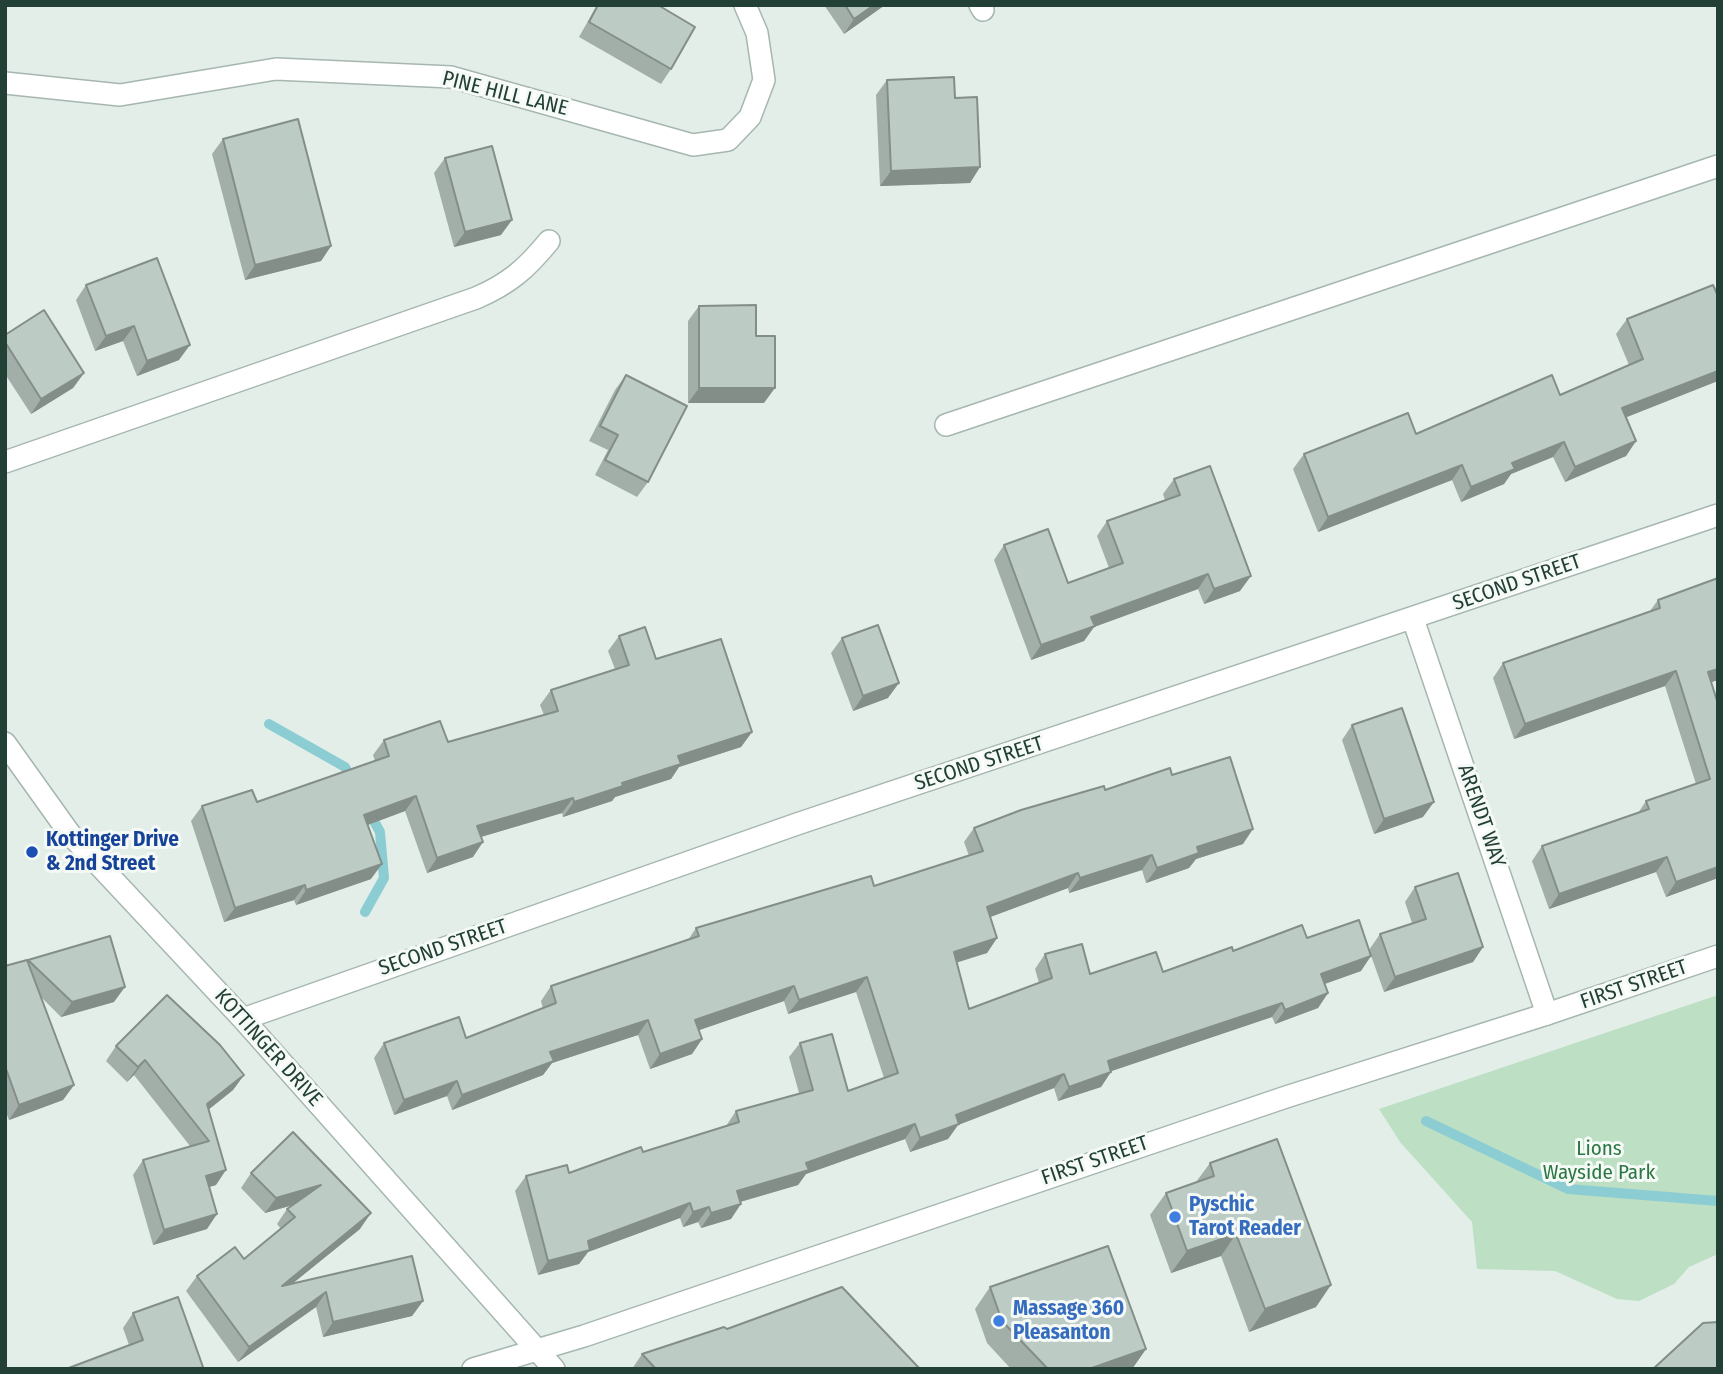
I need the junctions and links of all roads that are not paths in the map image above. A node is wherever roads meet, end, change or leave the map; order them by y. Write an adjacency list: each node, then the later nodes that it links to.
1 (745, 5): 2 (street, PINE HILL LANE)
2 (5, 83)
3 (1718, 166): 5 (street)
4 (550, 241): 6 (street)
5 (946, 425)
6 (5, 462)
7 (1718, 515): 8 (street, SECOND STREET)
8 (1413, 618): 11 (street, ARENDT WAY); 12 (street, SECOND STREET)
9 (5, 743): 12 (street, KOTTINGER DRIVE)
10 (1718, 956): 11 (street, FIRST STREET)
11 (1548, 1014): 13 (street, FIRST STREET)
12 (243, 1019): 13 (street, KOTTINGER DRIVE)
13 (536, 1350): 14 (street, FIRST STREET); 15 (street, KOTTINGER DRIVE)
14 (472, 1369)
15 (554, 1369)

